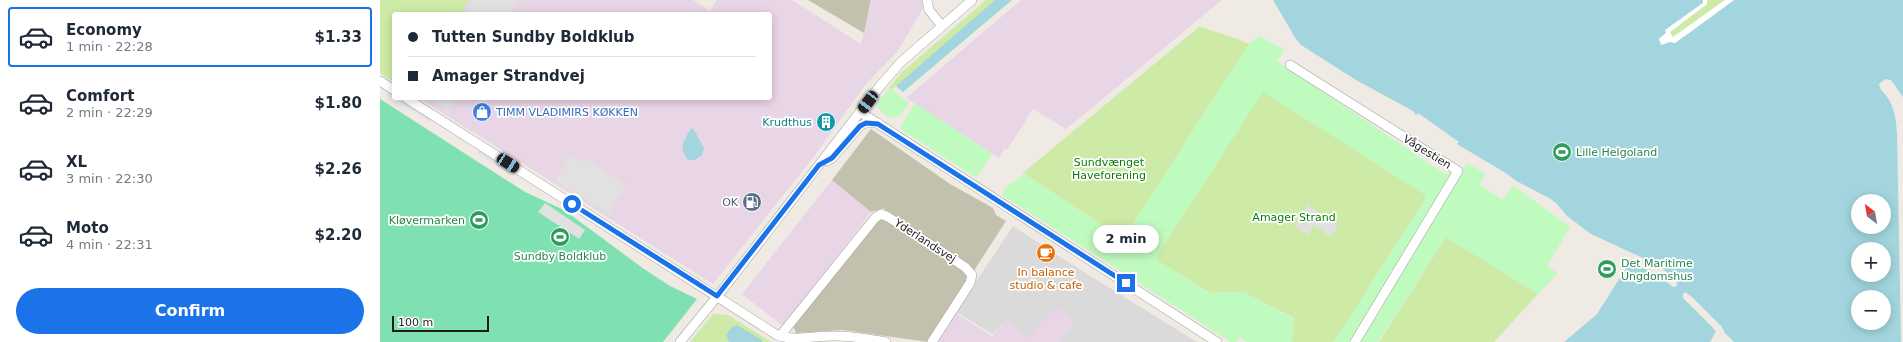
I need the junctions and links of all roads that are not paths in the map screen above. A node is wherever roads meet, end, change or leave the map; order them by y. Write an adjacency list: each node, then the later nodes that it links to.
1 (927, 0): 3 (street)
2 (972, 0): 3 (street)
3 (942, 26): 8 (street)
4 (1290, 65): 17 (street, Vågestien)
5 (380, 81): 6 (street)
6 (392, 89)
7 (409, 100): 11 (street)
8 (860, 112): 9 (street); 10 (street)
9 (878, 124): 10 (street); 16 (street)
10 (819, 165): 11 (street)
11 (717, 296): 12 (street); 13 (street)
12 (780, 336): 14 (street); 15 (street, Yderlandsvej)
13 (680, 342)
14 (886, 342)
15 (932, 342)
16 (1217, 342)
17 (1355, 342)

